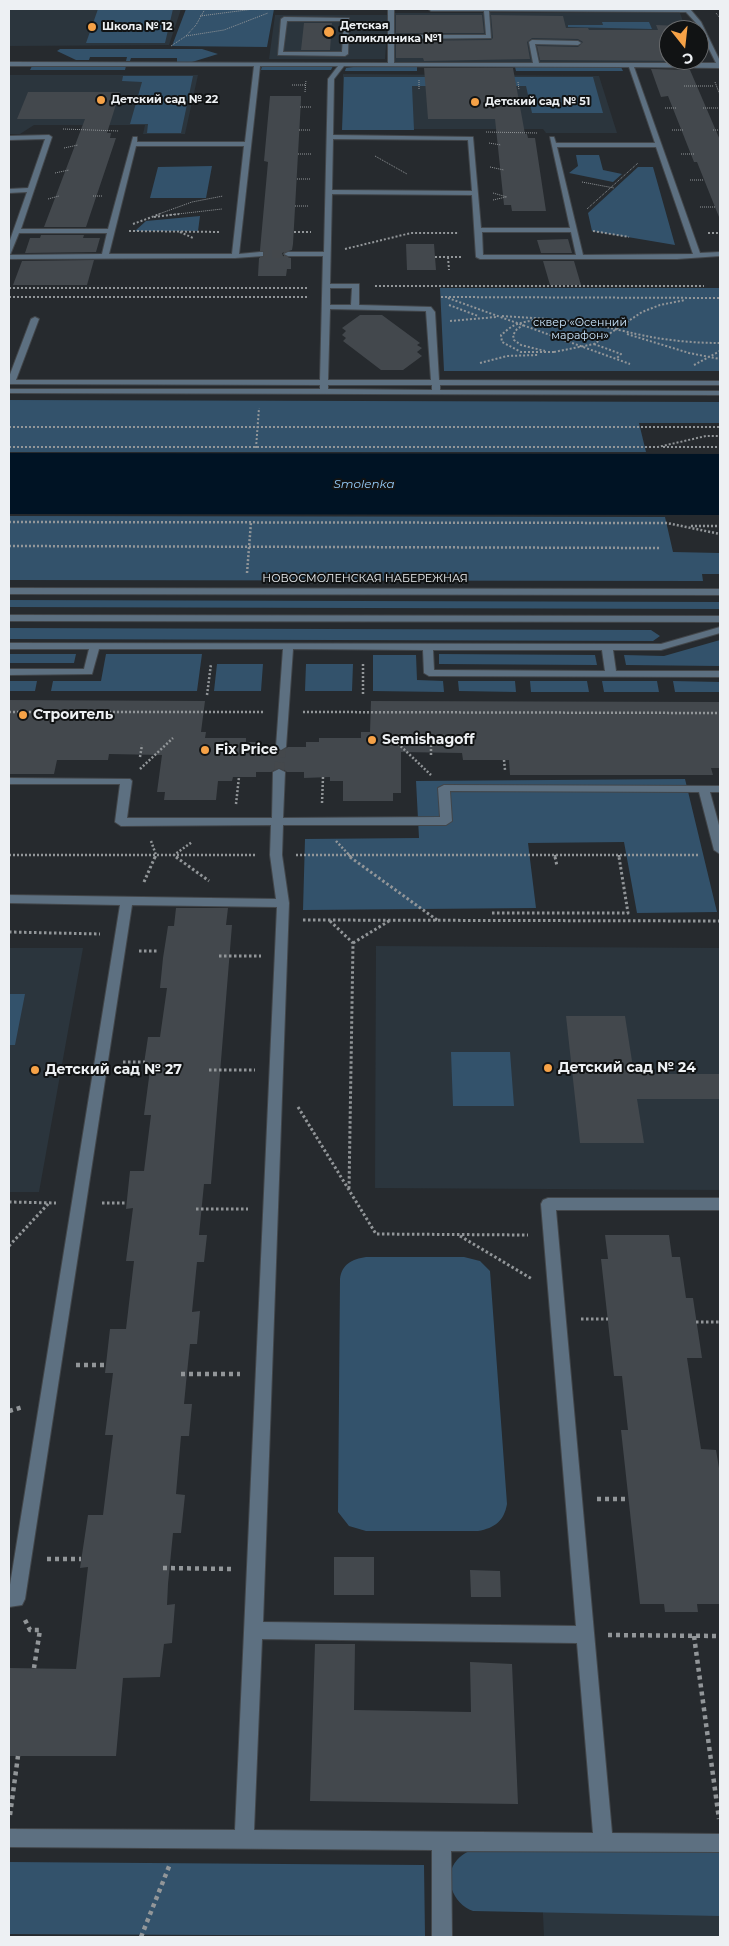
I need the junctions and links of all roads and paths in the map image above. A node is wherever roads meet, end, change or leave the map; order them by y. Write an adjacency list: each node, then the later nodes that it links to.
1 (205, 9): 10 (path)
2 (210, 9): 10 (path)
3 (254, 9): 11 (path)
4 (392, 9): 14 (street)
5 (431, 9): 6 (street)
6 (486, 9): 7 (street); 14 (street)
7 (599, 9): 8 (street)
8 (687, 9): 23 (street)
9 (272, 11): 13 (path)
10 (202, 12): 11 (path)
11 (200, 16): 13 (path)
12 (319, 17): 12 (street)
13 (186, 36): 16 (path)
14 (391, 37): 20 (street)
15 (578, 42): 21 (street)
16 (170, 46)
17 (9, 64): 18 (street)
18 (257, 64): 19 (street); 39 (street)
19 (343, 64): 20 (street); 34 (street)
20 (390, 64): 21 (street)
21 (536, 65): 22 (street)
22 (631, 65): 23 (street); 40 (street)
23 (720, 66)
24 (292, 85): 25 (path)
25 (306, 85)
26 (684, 86): 27 (path)
27 (716, 86)
28 (703, 108): 29 (path)
29 (720, 108)
30 (55, 129): 37 (path)
31 (713, 130): 32 (path)
32 (720, 130)
33 (479, 132): 38 (path)
34 (330, 137): 35 (street); 46 (street)
35 (344, 137): 48 (path); 49 (street)
36 (9, 138): 45 (street)
37 (134, 141): 39 (street); 54 (street)
38 (553, 141): 40 (street); 41 (street)
39 (248, 144): 47 (street)
40 (658, 145): 42 (path); 60 (street)
41 (562, 178): 42 (path); 52 (street)
42 (611, 188): 43 (path); 52 (path)
43 (614, 188)
44 (9, 190): 45 (street)
45 (31, 190): 53 (street)
46 (328, 192): 48 (street); 59 (street)
47 (242, 193): 50 (street); 51 (path)
48 (440, 193): 49 (street)
49 (475, 193): 56 (street)
50 (241, 206): 51 (path); 55 (street)
51 (149, 218): 54 (path)
52 (573, 227): 56 (street); 68 (street)
53 (16, 231): 54 (street); 62 (street)
54 (111, 231): 55 (path); 63 (street)
55 (238, 232): 64 (street)
56 (478, 232): 59 (path); 67 (street)
57 (260, 254): 64 (street)
58 (288, 254): 59 (street)
59 (327, 254): 70 (street)
60 (697, 254): 61 (street); 68 (street)
61 (720, 254)
62 (9, 255): 63 (street)
63 (105, 256): 64 (street)
64 (235, 256)
65 (435, 257): 66 (path)
66 (448, 257): 67 (path); 69 (path)
67 (480, 257): 68 (street)
68 (580, 257)
69 (449, 270)
70 (326, 286): 73 (street); 80 (street)
71 (416, 286): 72 (path); 73 (path); 76 (path)
72 (704, 286)
73 (356, 287): 76 (path); 87 (street)
74 (9, 288): 75 (path)
75 (317, 288)
76 (421, 288): 77 (path)
77 (429, 291)
78 (436, 295): 81 (path)
79 (9, 296): 80 (path)
80 (326, 297): 86 (street)
81 (445, 297): 82 (path); 85 (path)
82 (463, 297): 83 (path); 85 (path)
83 (701, 298): 84 (path); 96 (path)
84 (720, 298)
85 (458, 302): 88 (path); 89 (path)
86 (326, 307): 87 (street); 111 (street)
87 (355, 307): 95 (street)
88 (452, 307)
89 (499, 316): 91 (path); 93 (path); 95 (path)
90 (35, 319): 110 (street)
91 (552, 320): 92 (path); 96 (path)
92 (534, 321): 93 (path); 94 (path)
93 (518, 323): 94 (path); 100 (path)
94 (523, 325): 99 (path); 101 (path)
95 (432, 326): 112 (street)
96 (614, 330): 97 (path); 98 (path); 104 (path)
97 (720, 343)
98 (594, 344): 99 (path); 105 (path)
99 (583, 347): 101 (path); 105 (path)
100 (510, 348): 101 (path); 103 (path)
101 (554, 352): 103 (path)
102 (720, 352): 104 (path)
103 (507, 356): 107 (path)
104 (710, 357): 106 (path); 109 (path)
105 (616, 359): 108 (path)
106 (720, 359)
107 (472, 365)
108 (634, 365)
109 (693, 366)
110 (10, 382): 111 (street)
111 (324, 382): 112 (street); 115 (street)
112 (436, 382): 113 (street); 116 (street)
113 (720, 383)
114 (9, 391): 115 (street)
115 (324, 392): 116 (street)
116 (436, 392): 117 (street)
117 (720, 393)
118 (259, 408): 120 (path)
119 (9, 427): 120 (path)
120 (258, 427): 121 (path); 126 (path)
121 (720, 427)
122 (720, 436): 124 (path)
123 (9, 447): 126 (path)
124 (658, 447): 125 (path); 126 (path)
125 (720, 447)
126 (256, 448)
127 (9, 522): 128 (path)
128 (251, 522): 129 (path); 133 (path)
129 (683, 526): 130 (path); 131 (path)
130 (720, 526)
131 (720, 534)
132 (9, 546): 133 (path)
133 (248, 546): 134 (path); 136 (path)
134 (661, 548)
135 (9, 591): 136 (street, НОВОСМОЛЕНСКАЯ НАБЕРЕЖНАЯ)
136 (250, 591): 137 (street, НОВОСМОЛЕНСКАЯ НАБЕРЕЖНАЯ)
137 (720, 592)
138 (9, 618): 139 (street)
139 (720, 619)
140 (720, 630): 145 (street)
141 (9, 646): 142 (street)
142 (95, 646): 143 (street); 146 (street)
143 (288, 646): 144 (street); 157 (street)
144 (428, 647): 145 (street); 147 (street)
145 (607, 648): 147 (street)
146 (9, 672)
147 (611, 673): 148 (street)
148 (720, 674)
149 (9, 712): 150 (path)
150 (204, 712)
151 (371, 712): 152 (path)
152 (720, 713)
153 (173, 738): 164 (path)
154 (392, 738): 165 (path)
155 (142, 745): 158 (path)
156 (431, 745): 159 (path)
157 (281, 747)
158 (140, 757)
159 (431, 757)
160 (279, 772): 169 (street)
161 (239, 777): 168 (path)
162 (323, 777): 170 (path)
163 (9, 781): 164 (street)
164 (126, 781): 168 (street)
165 (444, 788): 166 (street); 170 (street)
166 (704, 789): 167 (street); 171 (street)
167 (720, 789)
168 (235, 822): 169 (street)
169 (277, 822): 170 (street); 175 (street)
170 (321, 822)
171 (720, 850)
172 (9, 854): 173 (path)
173 (156, 855): 174 (path); 182 (path)
174 (174, 855): 175 (path); 183 (path)
175 (276, 855): 176 (path); 184 (street)
176 (348, 855): 177 (path); 189 (path)
177 (555, 855): 178 (path); 180 (path)
178 (619, 855): 179 (path); 185 (path)
179 (702, 855)
180 (557, 866)
181 (9, 899): 182 (street)
182 (131, 902): 183 (street); 192 (street)
183 (238, 902): 184 (street)
184 (283, 903): 186 (street)
185 (492, 913)
186 (282, 920): 187 (path); 195 (street)
187 (330, 920): 188 (path); 193 (path)
188 (389, 920): 189 (path); 193 (path)
189 (438, 920): 190 (path)
190 (720, 921)
191 (9, 932): 192 (path)
192 (121, 934): 202 (street)
193 (353, 943): 199 (path)
194 (219, 956): 195 (path)
195 (281, 956): 197 (street)
196 (208, 1070): 197 (path)
197 (276, 1070): 205 (street)
198 (297, 1105): 199 (path)
199 (349, 1190): 206 (path)
200 (9, 1202): 201 (path)
201 (50, 1203): 202 (path); 208 (path)
202 (78, 1203): 216 (street)
203 (720, 1204): 207 (street)
204 (196, 1209): 205 (path)
205 (271, 1210): 213 (street)
206 (458, 1235): 207 (path); 209 (path)
207 (551, 1235): 209 (street)
208 (9, 1246)
209 (556, 1293): 214 (street)
210 (696, 1322): 211 (path)
211 (720, 1322)
212 (181, 1374): 213 (path)
213 (264, 1374): 219 (street)
214 (574, 1498): 215 (path); 223 (street)
215 (628, 1499)
216 (22, 1559): 217 (path); 220 (street)
217 (81, 1559)
218 (163, 1568): 219 (path)
219 (256, 1569): 222 (street)
220 (9, 1599)
221 (30, 1630): 226 (path)
222 (254, 1630): 223 (street); 232 (street)
223 (586, 1635): 224 (path); 234 (street)
224 (694, 1636): 225 (path); 229 (path)
225 (720, 1636)
226 (34, 1668)
227 (18, 1756): 228 (path)
228 (9, 1820)
229 (720, 1829)
230 (9, 1838): 231 (street)
231 (180, 1839): 232 (street); 236 (path)
232 (244, 1840): 233 (street)
233 (441, 1841): 234 (street); 237 (street)
234 (603, 1842): 235 (street)
235 (720, 1844)
236 (141, 1937)
237 (442, 1937)

